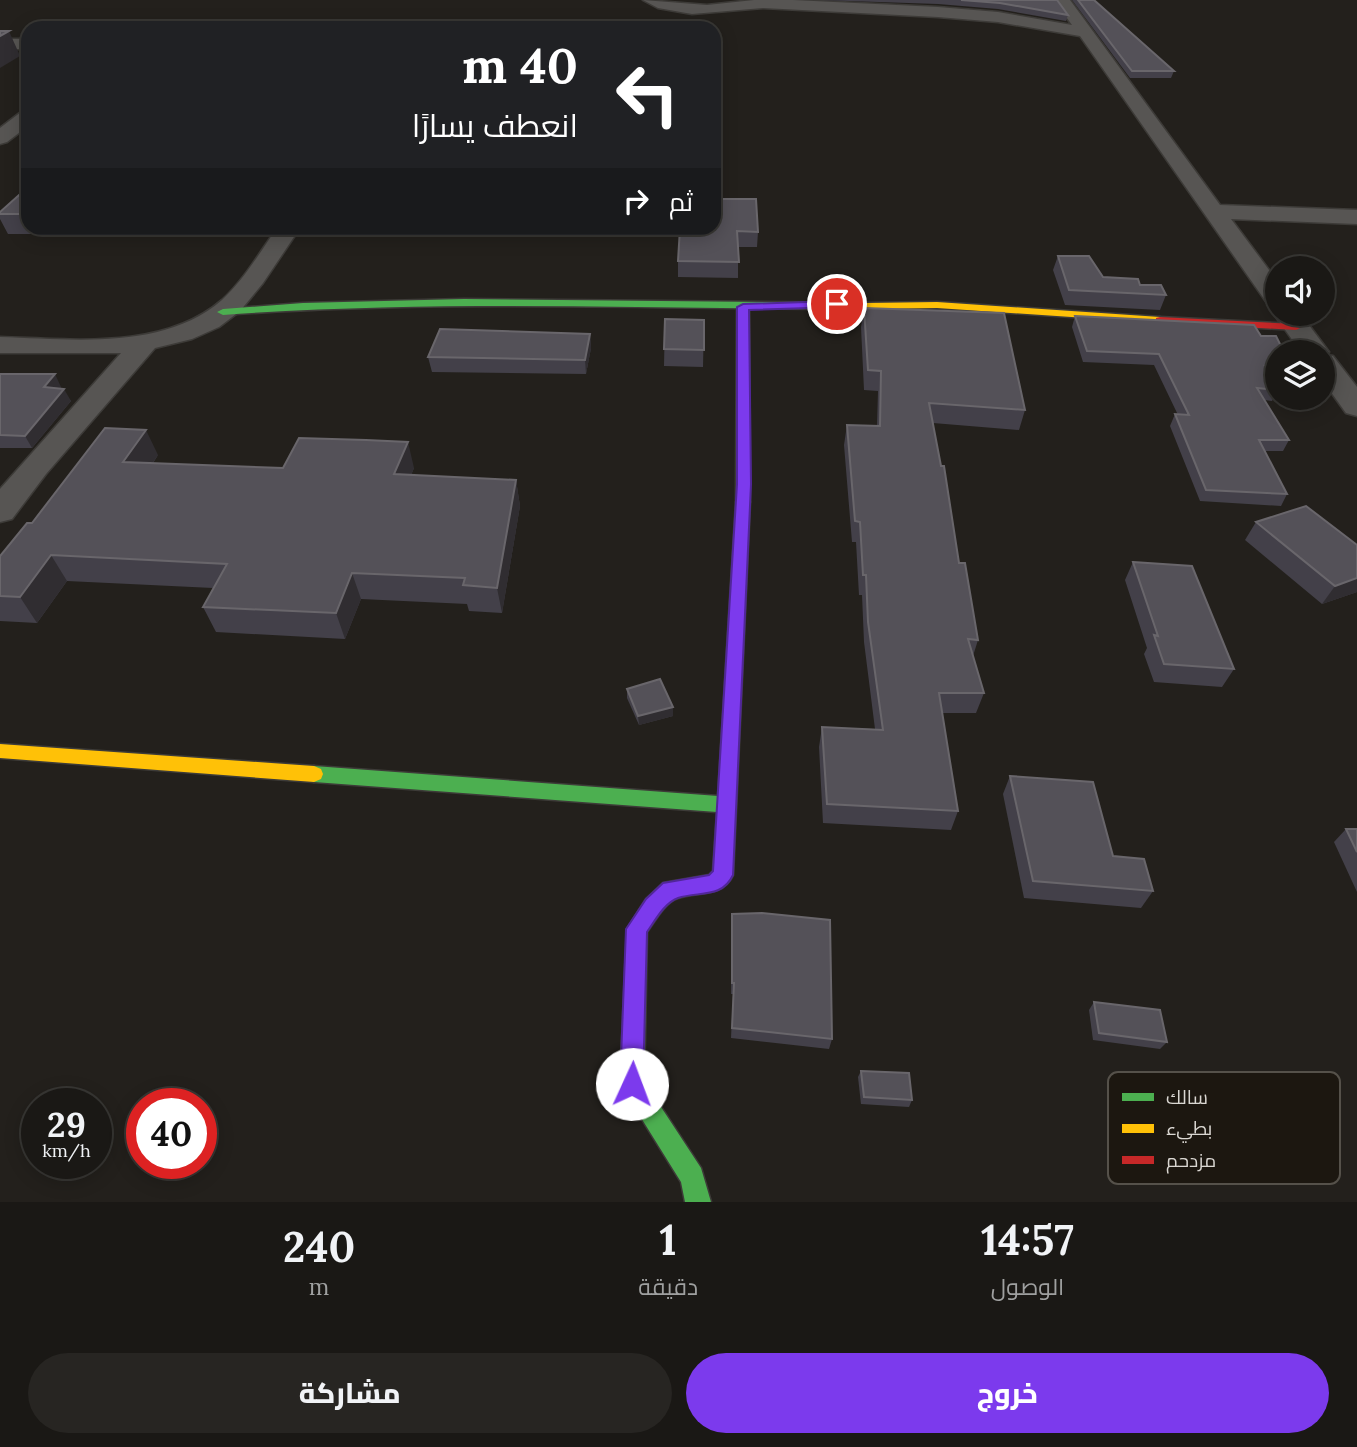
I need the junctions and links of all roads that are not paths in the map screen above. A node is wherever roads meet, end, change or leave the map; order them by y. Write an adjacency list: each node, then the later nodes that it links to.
1 (651, 0): 3 (street)
2 (1062, 0): 4 (street)
3 (940, 6): 4 (street)
4 (1085, 32): 9 (street)
5 (0, 44): 6 (street)
6 (21, 44)
7 (21, 122): 8 (street)
8 (0, 138)
9 (1212, 211): 10 (street); 12 (street)
10 (1357, 217)
11 (283, 235): 14 (street)
12 (1265, 283)
13 (743, 307): 14 (street); 15 (street); 22 (street)
14 (223, 312): 16 (street)
15 (1265, 320)
16 (146, 342): 17 (street); 20 (street)
17 (0, 345)
18 (1335, 378): 19 (street)
19 (1357, 407)
20 (3, 503)
21 (0, 751): 22 (street)
22 (727, 805): 23 (street)
23 (698, 1202)

